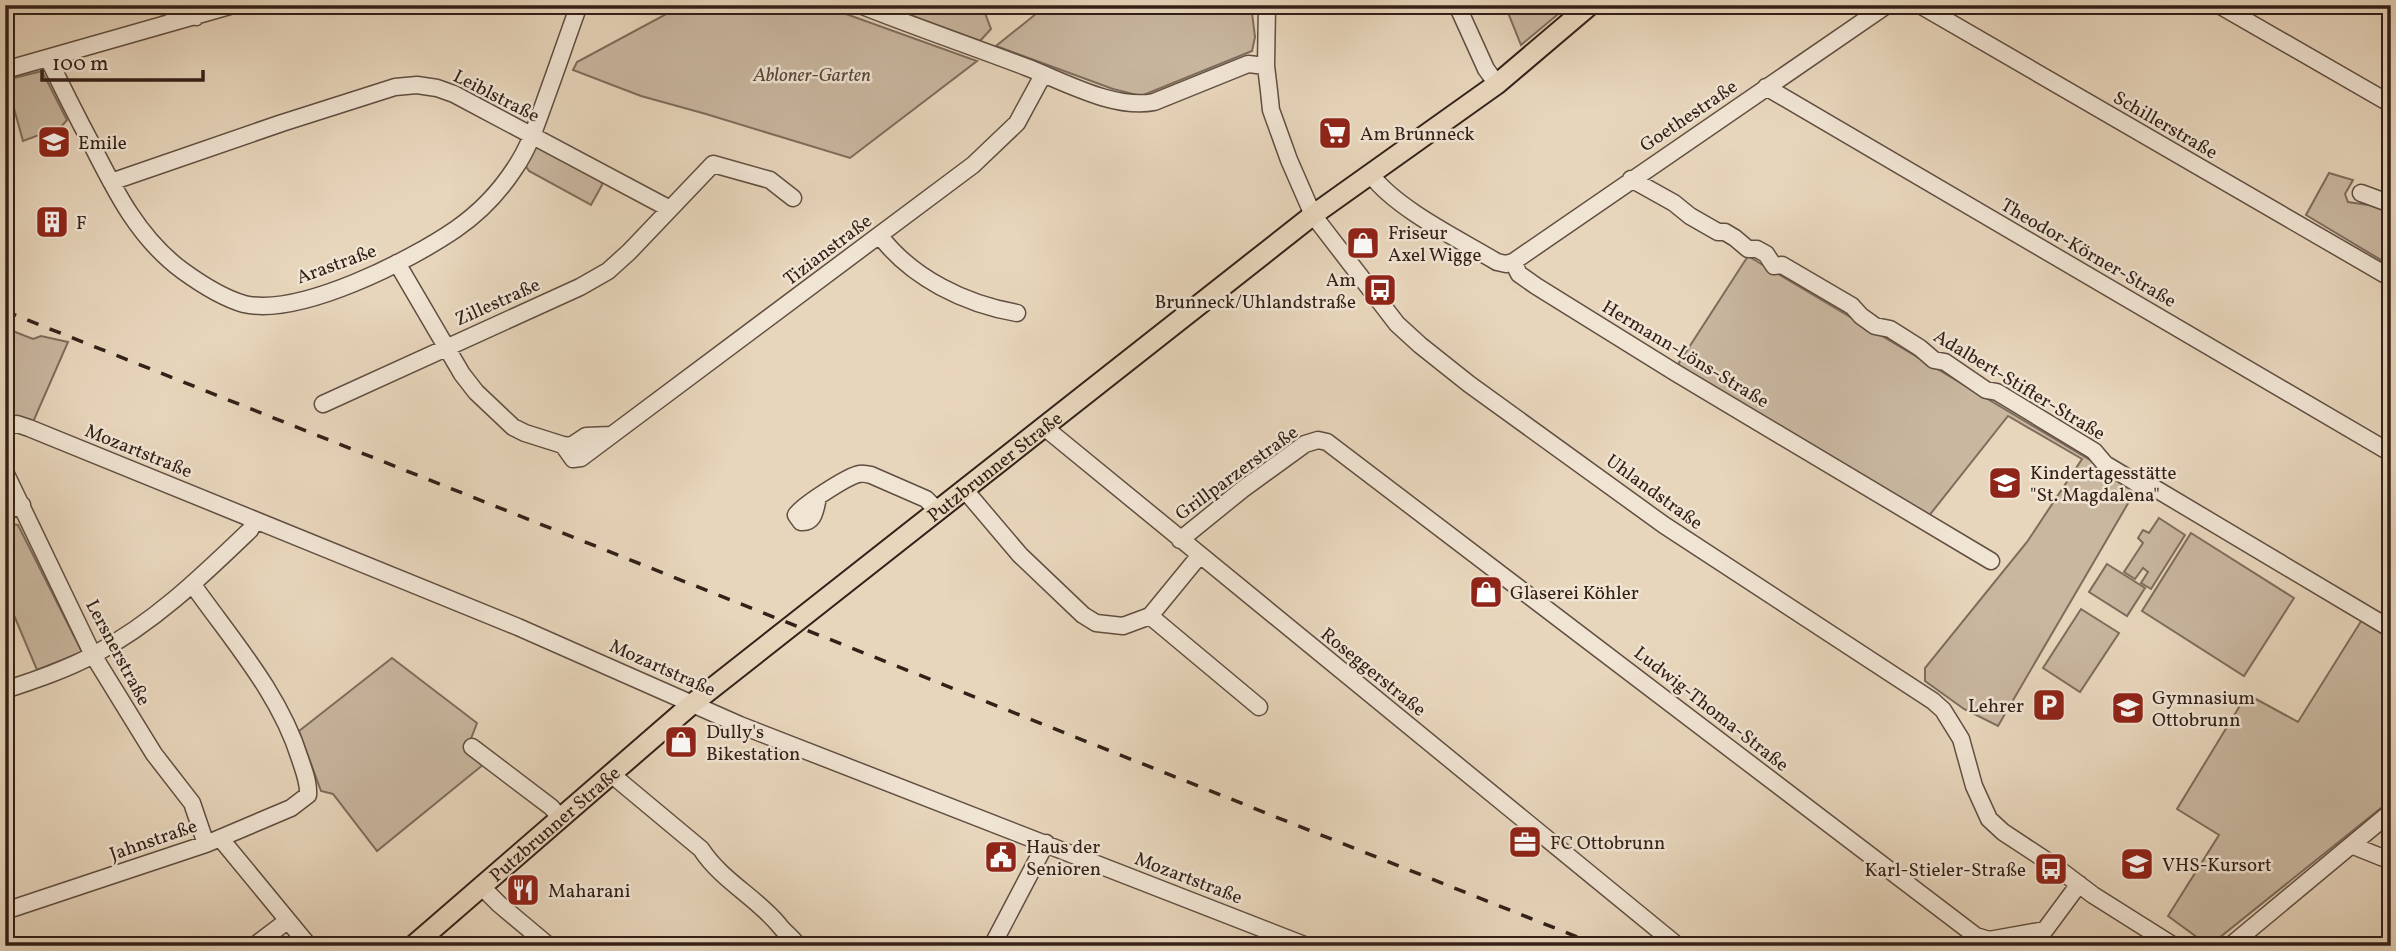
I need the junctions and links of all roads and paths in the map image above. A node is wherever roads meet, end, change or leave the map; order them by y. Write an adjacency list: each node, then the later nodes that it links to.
1 (233, 5): 11 (street)
2 (579, 5): 20 (street, Arastraße)
3 (860, 5): 16 (street)
4 (1267, 5): 14 (street, Uhlandstraße)
5 (1457, 5): 17 (street)
6 (1590, 5): 17 (main road, Putzbrunner Straße)
7 (1887, 5): 18 (street, Goethestraße)
8 (1920, 5): 32 (street, Schillerstraße)
9 (2219, 5): 19 (street)
10 (162, 6): 11 (street); 12 (street)
11 (196, 17): 12 (street)
12 (156, 28): 13 (street)
13 (48, 58): 15 (street); 23 (street, Arastraße)
14 (1266, 66): 16 (street); 28 (street, Uhlandstraße)
15 (5, 70)
16 (1043, 75): 29 (street, Tizianstraße)
17 (1497, 84): 21 (main road, Putzbrunner Straße)
18 (1766, 87): 22 (street, Goethestraße); 39 (street, Theodor-Körner-Straße)
19 (2391, 104)
20 (533, 135): 23 (street, Leiblstraße); 27 (street, Leiblstraße); 30 (street, Arastraße)
21 (1371, 175): 28 (main road, Putzbrunner Straße); 31 (street, Hermann-Löns-Straße)
22 (1631, 179): 31 (street, Goethestraße); 52 (street, Adalbert-Stifter-Straße)
23 (111, 181): 30 (street, Arastraße)
24 (2361, 193): 26 (street)
25 (793, 198): 27 (street)
26 (2391, 204)
27 (670, 209): 34 (street, Zillestraße)
28 (1313, 215): 37 (main road, Putzbrunner Straße); 65 (street, Uhlandstraße)
29 (880, 236): 33 (street); 34 (street, Tizianstraße)
30 (397, 262): 34 (street, Tizianstraße)
31 (1513, 262): 49 (street, Hermann-Löns-Straße)
32 (2391, 278)
33 (1017, 313)
34 (445, 347): 35 (street, Zillestraße)
35 (323, 404)
36 (5, 427): 46 (street, Mozartstraße)
37 (1044, 427): 41 (main road, Putzbrunner Straße); 47 (street, Roseggerstraße)
38 (1318, 440): 47 (street, Grillparzerstraße); 69 (street, Ludwig-Thoma-Straße)
39 (2391, 453)
40 (5, 472): 43 (street, Lersnerstraße)
41 (964, 489): 44 (main road, Putzbrunner Straße); 51 (street)
42 (818, 498): 44 (street)
43 (22, 505): 45 (street); 53 (street, Lersnerstraße)
44 (937, 510): 55 (main road, Putzbrunner Straße)
45 (5, 511)
46 (255, 520): 50 (street); 55 (street, Mozartstraße)
47 (1180, 540): 48 (street, Roseggerstraße)
48 (1200, 555): 51 (street); 77 (street, Roseggerstraße)
49 (1991, 561)
50 (194, 585): 53 (street); 61 (street, Jahnstraße)
51 (1150, 616): 56 (street)
52 (2391, 629)
53 (93, 655): 54 (street); 61 (street, Lersnerstraße)
54 (5, 690)
55 (692, 704): 58 (main road, Putzbrunner Straße); 62 (street, Mozartstraße)
56 (1259, 707)
57 (472, 747): 60 (street)
58 (611, 774): 60 (main road, Putzbrunner Straße); 75 (street)
59 (2391, 812): 63 (street)
60 (560, 817): 66 (main road, Putzbrunner Straße)
61 (213, 841): 67 (street, Jahnstraße); 68 (street, Lersnerstraße)
62 (1046, 843): 70 (street, Mozartstraße); 76 (street)
63 (2351, 845): 64 (street); 79 (street)
64 (2391, 862)
65 (2079, 884): 69 (street, Ludwig-Thoma-Straße); 78 (street)
66 (481, 886): 73 (main road, Putzbrunner Straße); 74 (street)
67 (5, 911)
68 (287, 921): 71 (street); 72 (street, Lersnerstraße)
69 (1990, 943)
70 (1302, 945)
71 (254, 946)
72 (309, 946)
73 (413, 946)
74 (550, 946)
75 (798, 946)
76 (992, 946)
77 (1678, 946)
78 (2174, 946)
79 (2230, 946)

